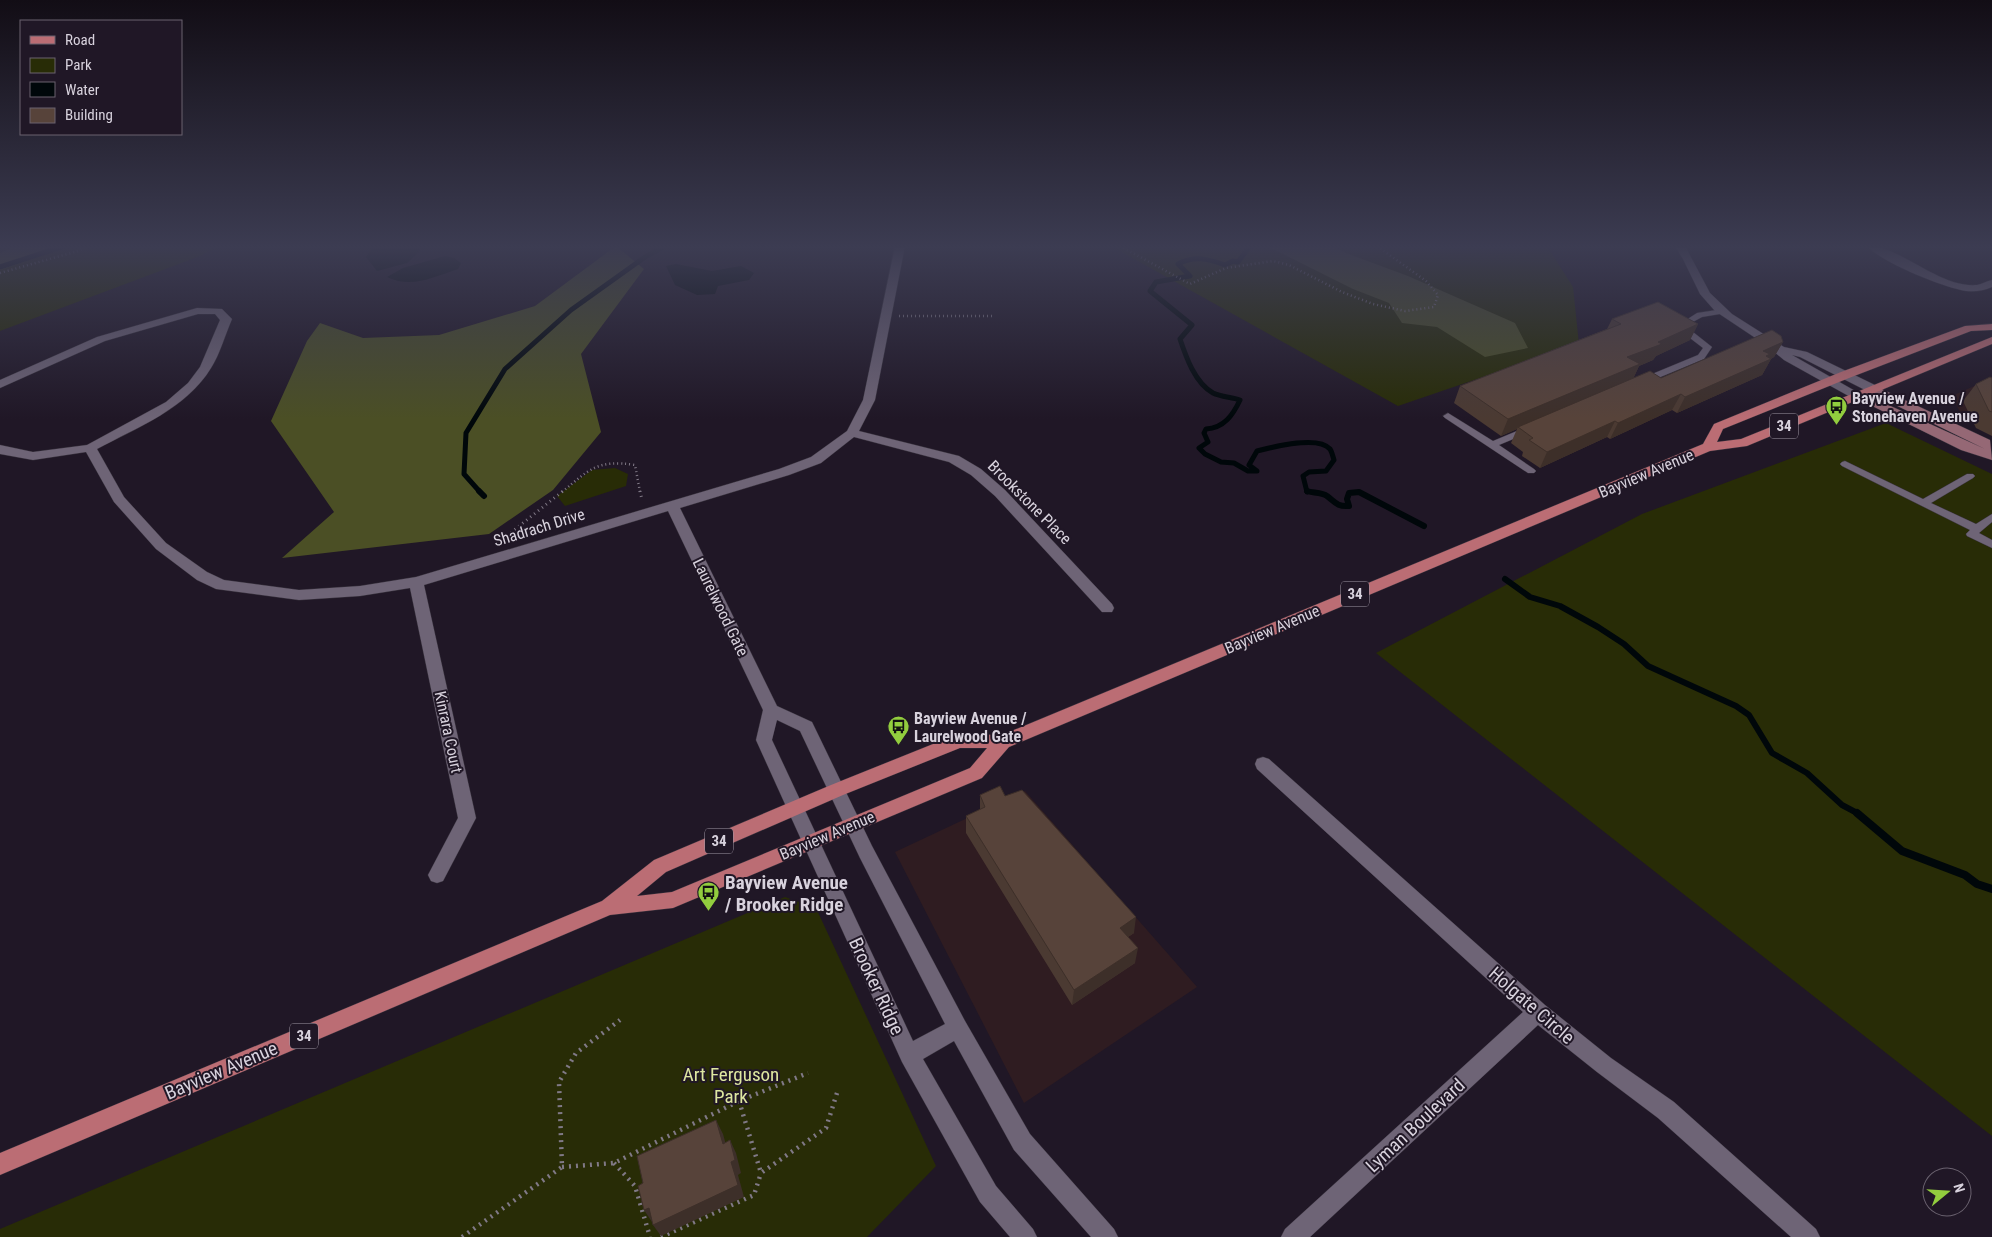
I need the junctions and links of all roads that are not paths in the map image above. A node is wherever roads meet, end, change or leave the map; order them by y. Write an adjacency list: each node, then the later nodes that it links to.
1 (887, 304): 15 (street, Shadrach Drive)
2 (1714, 304): 3 (street)
3 (1723, 311): 6 (street); 10 (lane)
4 (1992, 328): 7 (main road, Bayview Avenue / 34)
5 (1992, 340): 11 (main road, Bayview Avenue / 34)
6 (1781, 350): 7 (street); 8 (street)
7 (1845, 374): 8 (main road, Bayview Avenue / 34); 11 (street)
8 (1831, 381): 12 (street); 17 (main road, Bayview Avenue / 34)
9 (0, 384): 19 (street)
10 (1638, 384)
11 (1873, 389): 12 (main road, Bayview Avenue / 34); 20 (street)
12 (1858, 396): 17 (main road, Bayview Avenue / 34); 21 (street)
13 (1448, 416): 16 (lane)
14 (1538, 426): 16 (lane)
15 (852, 433): 26 (street, Shadrach Drive); 31 (street, Brookstone Place)
16 (1492, 445): 23 (lane)
17 (1708, 447): 33 (main road, Bayview Avenue / 34)
18 (0, 448): 19 (street)
19 (90, 448): 30 (street, Shadrach Drive)
20 (1992, 448)
21 (1992, 456)
22 (1845, 464): 25 (lane)
23 (1531, 471)
24 (1970, 476): 25 (lane)
25 (1923, 503): 28 (lane)
26 (672, 505): 30 (street, Shadrach Drive); 32 (street, Laurelwood Gate)
27 (1992, 517): 28 (lane)
28 (1977, 529): 29 (lane)
29 (1992, 544)
30 (416, 582): 39 (street, Kinrara Court)
31 (1107, 608)
32 (771, 710): 35 (street); 36 (street)
33 (1003, 742): 35 (main road, Bayview Avenue / 34); 37 (main road, Bayview Avenue / 34)
34 (1263, 764): 41 (street, Holgate Circle)
35 (837, 790): 36 (main road, Bayview Avenue / 34); 37 (street)
36 (796, 808): 38 (street, Brooker Ridge); 40 (main road, Bayview Avenue / 34)
37 (854, 824): 38 (main road, Bayview Avenue / 34); 42 (street)
38 (811, 842): 40 (main road, Bayview Avenue / 34); 43 (street, Brooker Ridge)
39 (436, 875)
40 (609, 907): 44 (main road, Bayview Avenue / 34)
41 (1538, 1012): 47 (street, Lyman Boulevard); 48 (street, Holgate Circle)
42 (958, 1028): 43 (street, Brooker Ridge); 46 (street)
43 (909, 1055): 45 (street, Brooker Ridge)
44 (0, 1164)
45 (1026, 1237)
46 (1106, 1237)
47 (1293, 1237)
48 (1808, 1237)

